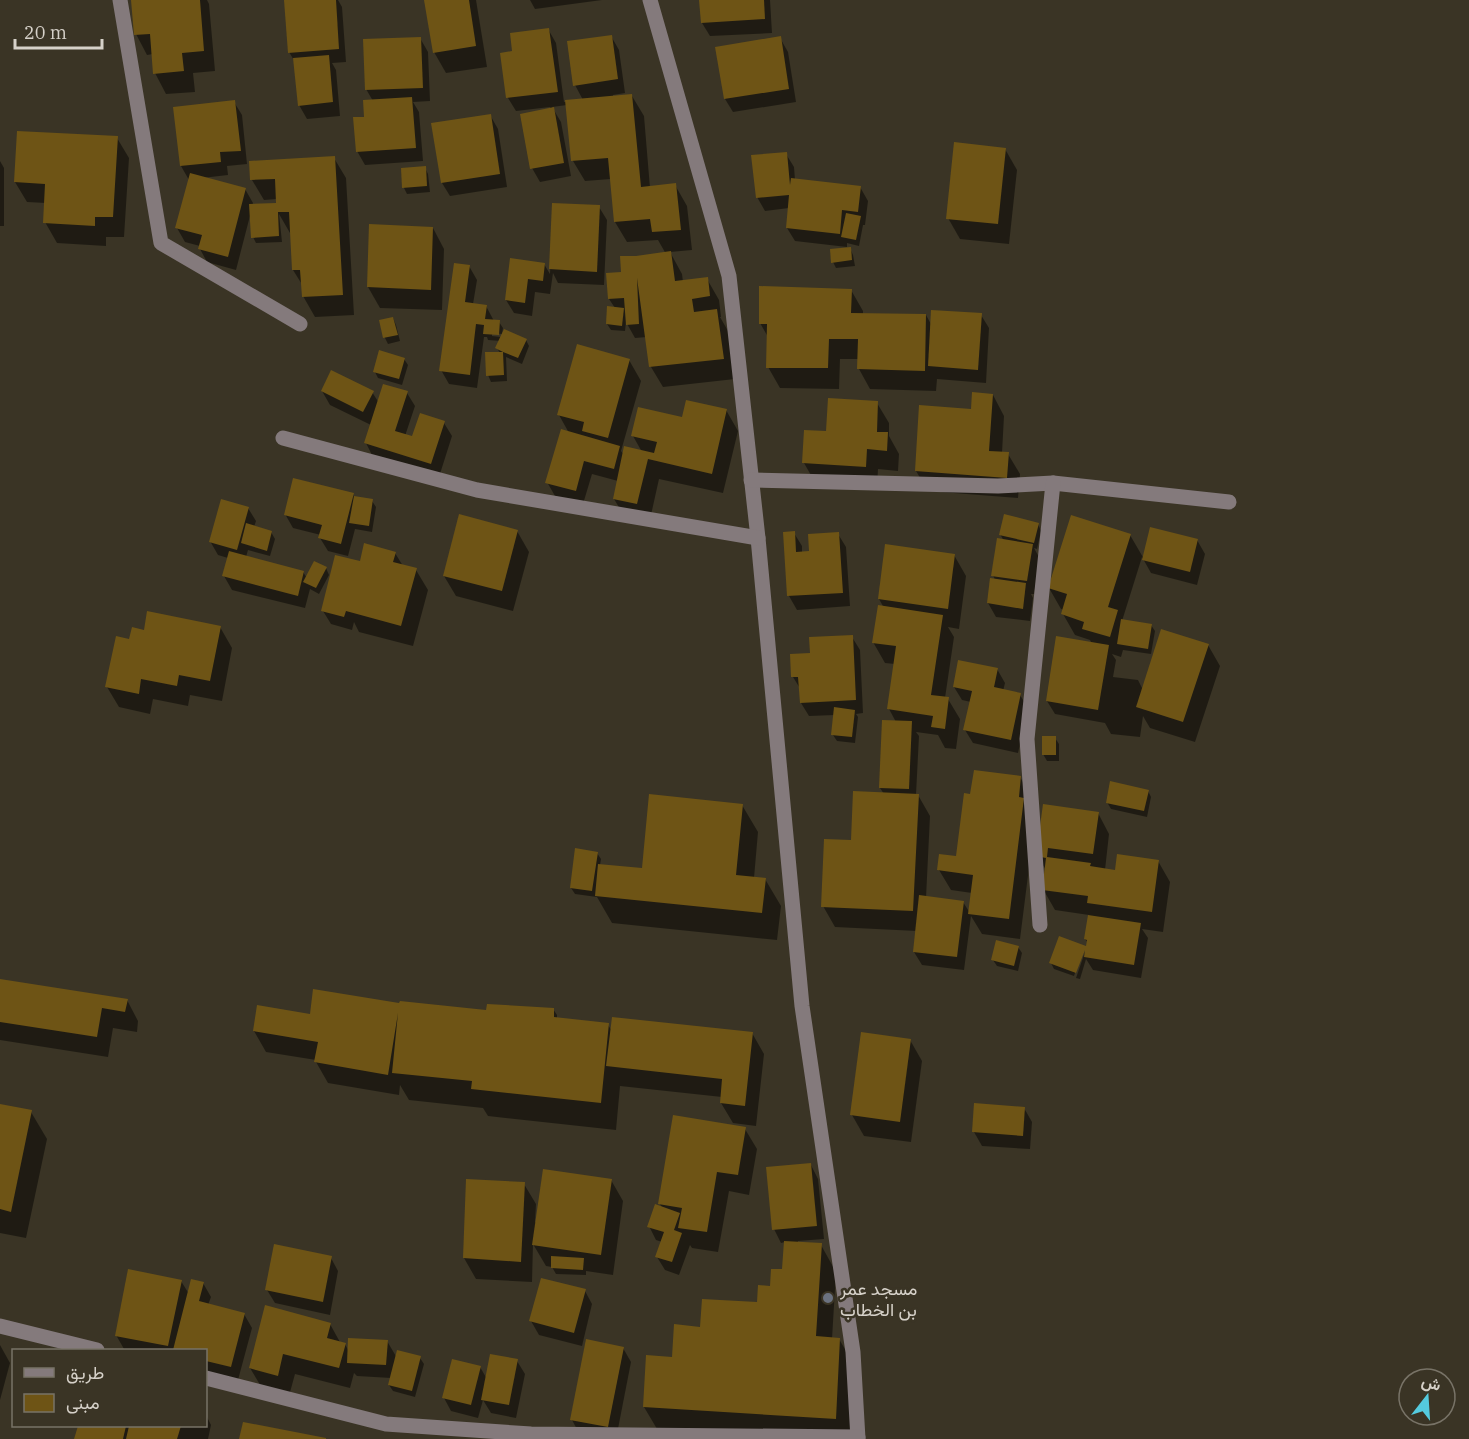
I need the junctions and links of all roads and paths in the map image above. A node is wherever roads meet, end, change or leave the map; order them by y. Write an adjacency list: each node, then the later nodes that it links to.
1 (120, 0): 3 (street)
2 (650, 0): 5 (street)
3 (300, 324)
4 (283, 438): 8 (street)
5 (751, 480): 6 (street); 8 (street)
6 (1053, 483): 7 (street); 9 (street)
7 (1229, 502)
8 (758, 538): 13 (street)
9 (1040, 925)
10 (0, 1326): 11 (street)
11 (93, 1349)
12 (207, 1378): 13 (street)
13 (858, 1438)

